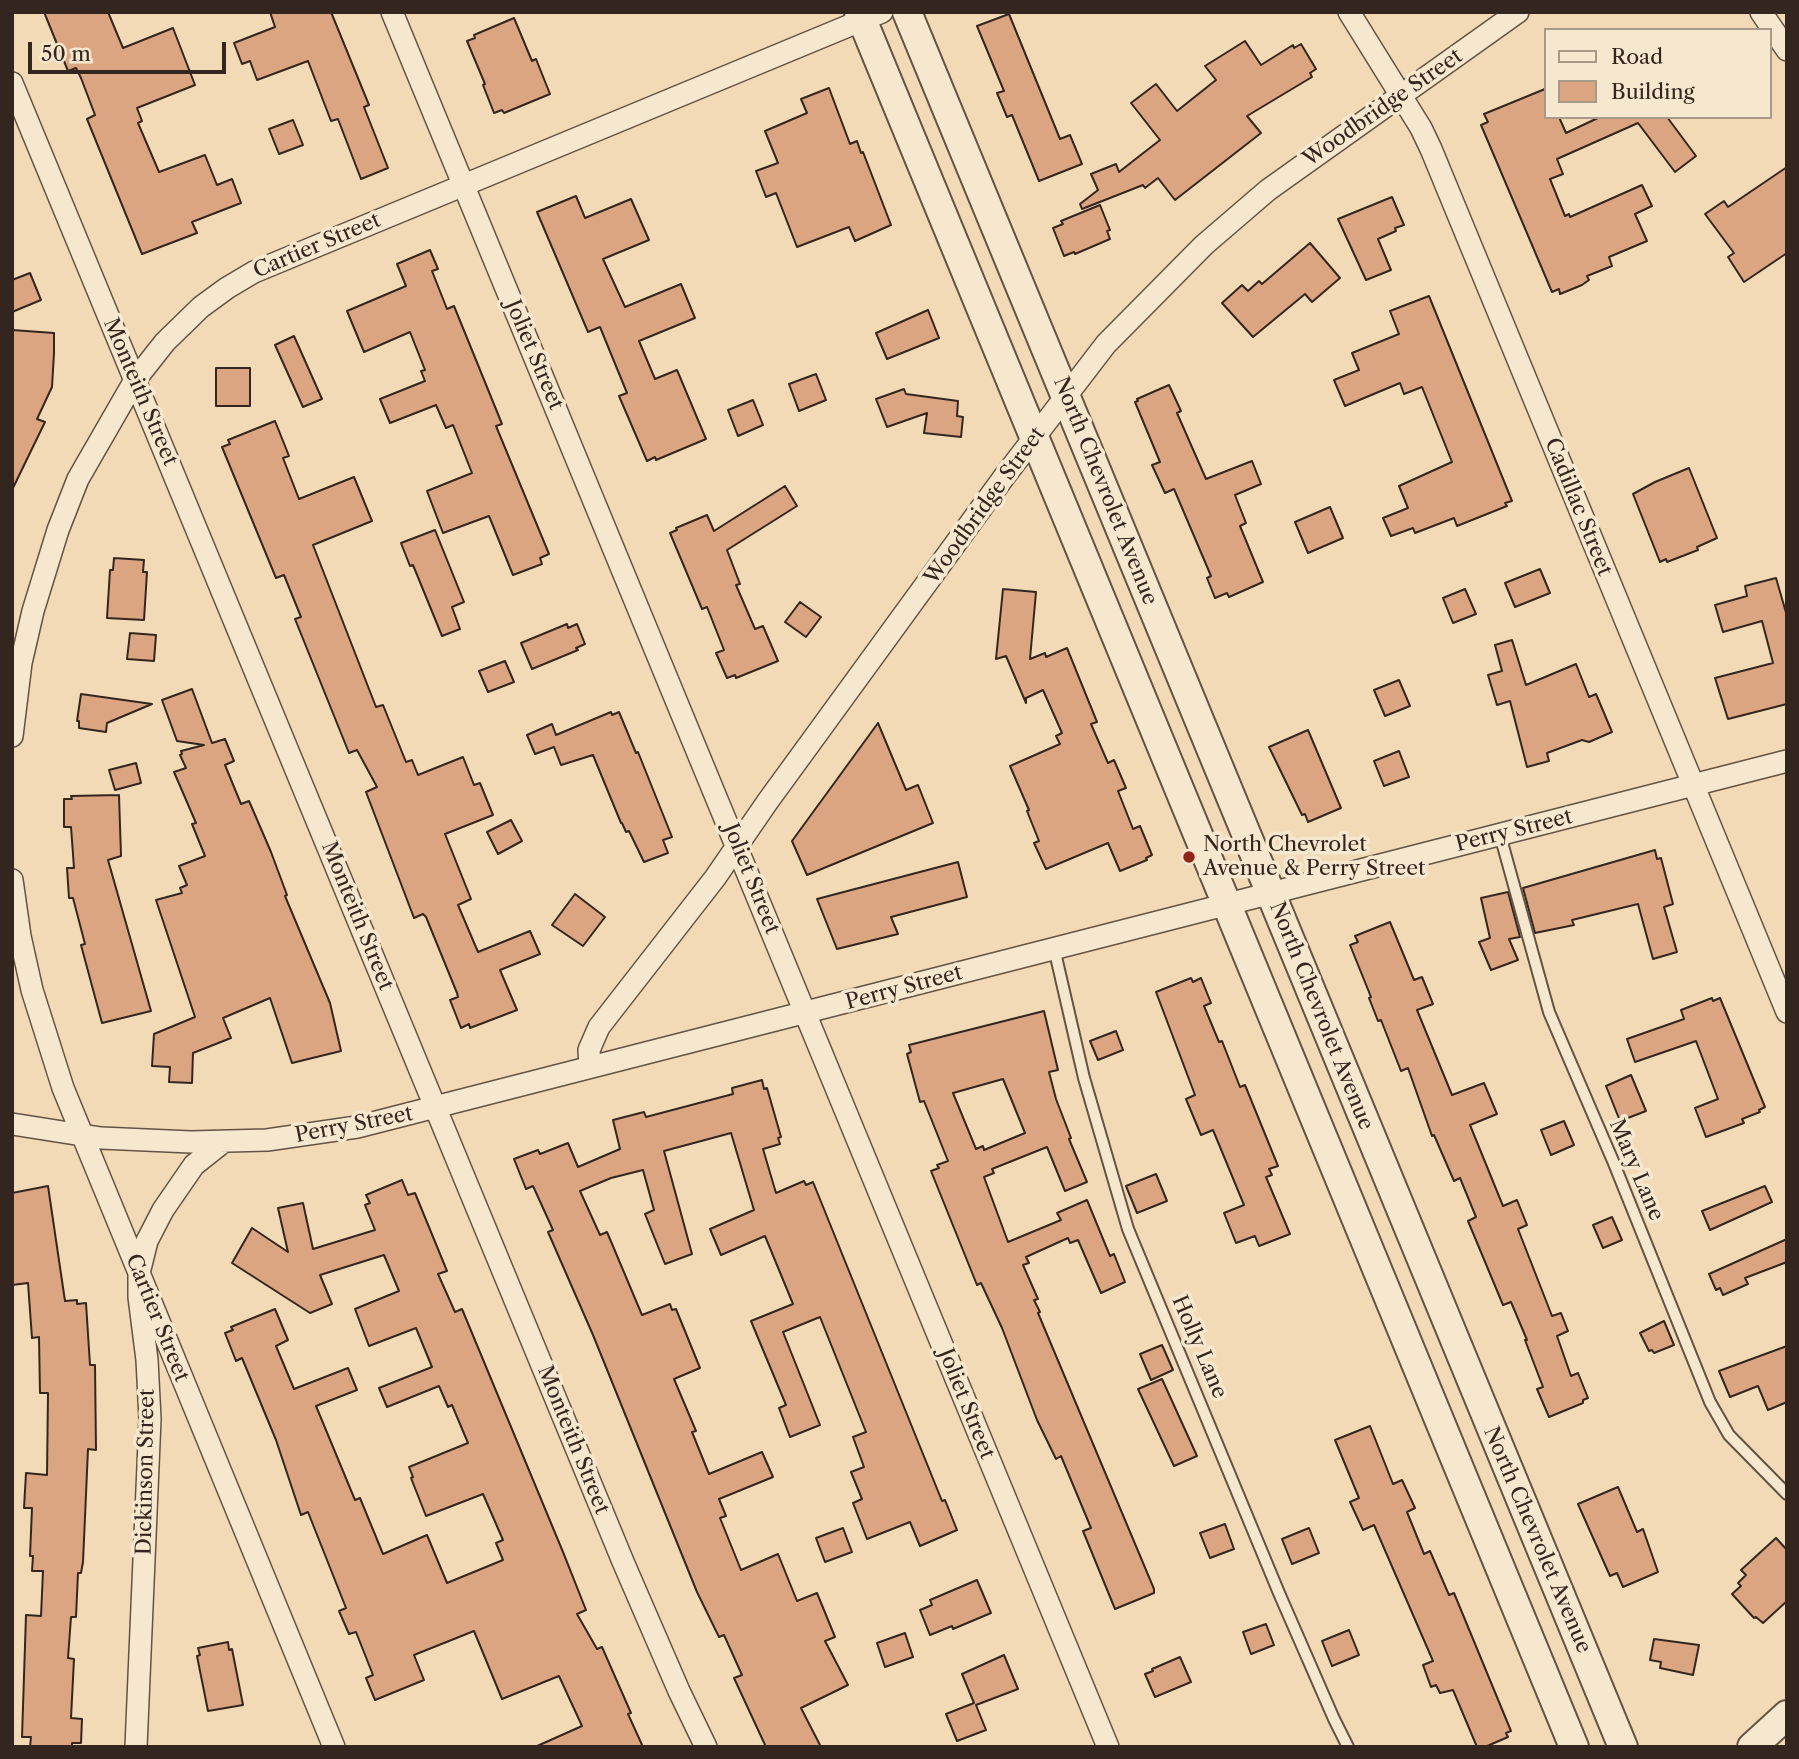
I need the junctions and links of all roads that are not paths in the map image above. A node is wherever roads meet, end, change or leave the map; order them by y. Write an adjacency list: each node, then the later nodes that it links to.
1 (392, 12): 10 (street, Joliet Street)
2 (907, 12): 12 (street, North Chevrolet Avenue)
3 (1349, 12): 9 (street, Cadillac Street)
4 (1518, 12): 9 (street, Woodbridge Street)
5 (1761, 12): 7 (street)
6 (868, 15): 10 (street, Cartier Street); 13 (street, North Chevrolet Avenue)
7 (1787, 50)
8 (12, 83): 11 (street, Monteith Street)
9 (1400, 95): 12 (street, Woodbridge Street); 16 (street, Cadillac Street)
10 (464, 186): 11 (street, Cartier Street); 18 (street, Joliet Street)
11 (135, 380): 14 (street, Cartier Street); 26 (street, Monteith Street)
12 (1065, 396): 13 (street, Woodbridge Street); 20 (street, North Chevrolet Avenue)
13 (1034, 437): 18 (street, Woodbridge Street); 21 (street, North Chevrolet Avenue)
14 (12, 736)
15 (1787, 761): 16 (street, Perry Street)
16 (1693, 785): 17 (street, Perry Street); 23 (street, Cadillac Street)
17 (1500, 835): 20 (street, Perry Street); 33 (lane, Mary Lane)
18 (738, 846): 24 (street, Joliet Street); 25 (street, Woodbridge Street)
19 (12, 880): 28 (street, Cartier Street)
20 (1270, 894): 21 (street, Perry Street); 31 (street, North Chevrolet Avenue)
21 (1227, 904): 22 (street, Perry Street); 32 (street, North Chevrolet Avenue)
22 (1054, 948): 24 (street, Perry Street); 39 (lane, Holly Lane)
23 (1787, 1012)
24 (806, 1013): 25 (street, Perry Street); 38 (street, Joliet Street)
25 (590, 1067): 26 (street, Perry Street)
26 (436, 1108): 29 (street, Perry Street); 37 (street, Monteith Street)
27 (12, 1124): 28 (street, Perry Street)
28 (82, 1135): 29 (street, Perry Street); 30 (street, Cartier Street)
29 (223, 1142): 30 (street, Dickinson Street)
30 (139, 1273): 35 (street, Dickinson Street); 36 (street, Cartier Street)
31 (1456, 1344): 32 (street); 41 (street, North Chevrolet Avenue)
32 (1415, 1361): 40 (street, North Chevrolet Avenue)
33 (1787, 1494)
34 (1787, 1715): 42 (street)
35 (136, 1747)
36 (334, 1747)
37 (706, 1747)
38 (1108, 1747)
39 (1348, 1747)
40 (1574, 1747)
41 (1623, 1747)
42 (1752, 1747)

